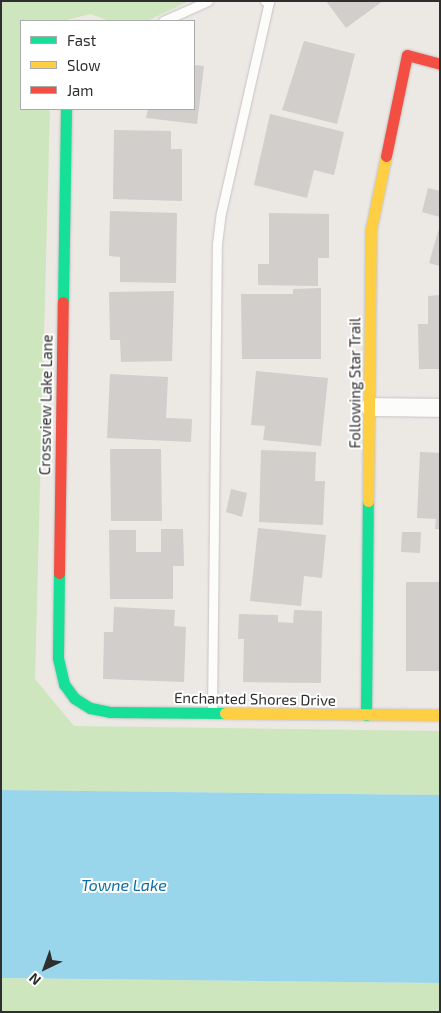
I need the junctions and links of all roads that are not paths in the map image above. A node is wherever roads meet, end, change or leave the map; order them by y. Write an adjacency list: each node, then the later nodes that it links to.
1 (208, 1): 3 (lane)
2 (265, 1): 9 (lane)
3 (166, 20)
4 (440, 64): 6 (street, Following Star Trail)
5 (66, 110): 8 (street, Crossview Lake Lane)
6 (370, 407): 7 (street); 10 (street, Following Star Trail)
7 (440, 408)
8 (74, 698): 9 (street, Enchanted Shores Drive)
9 (212, 713): 10 (street, Enchanted Shores Drive)
10 (366, 715): 11 (street, Enchanted Shores Drive)
11 (440, 715)

